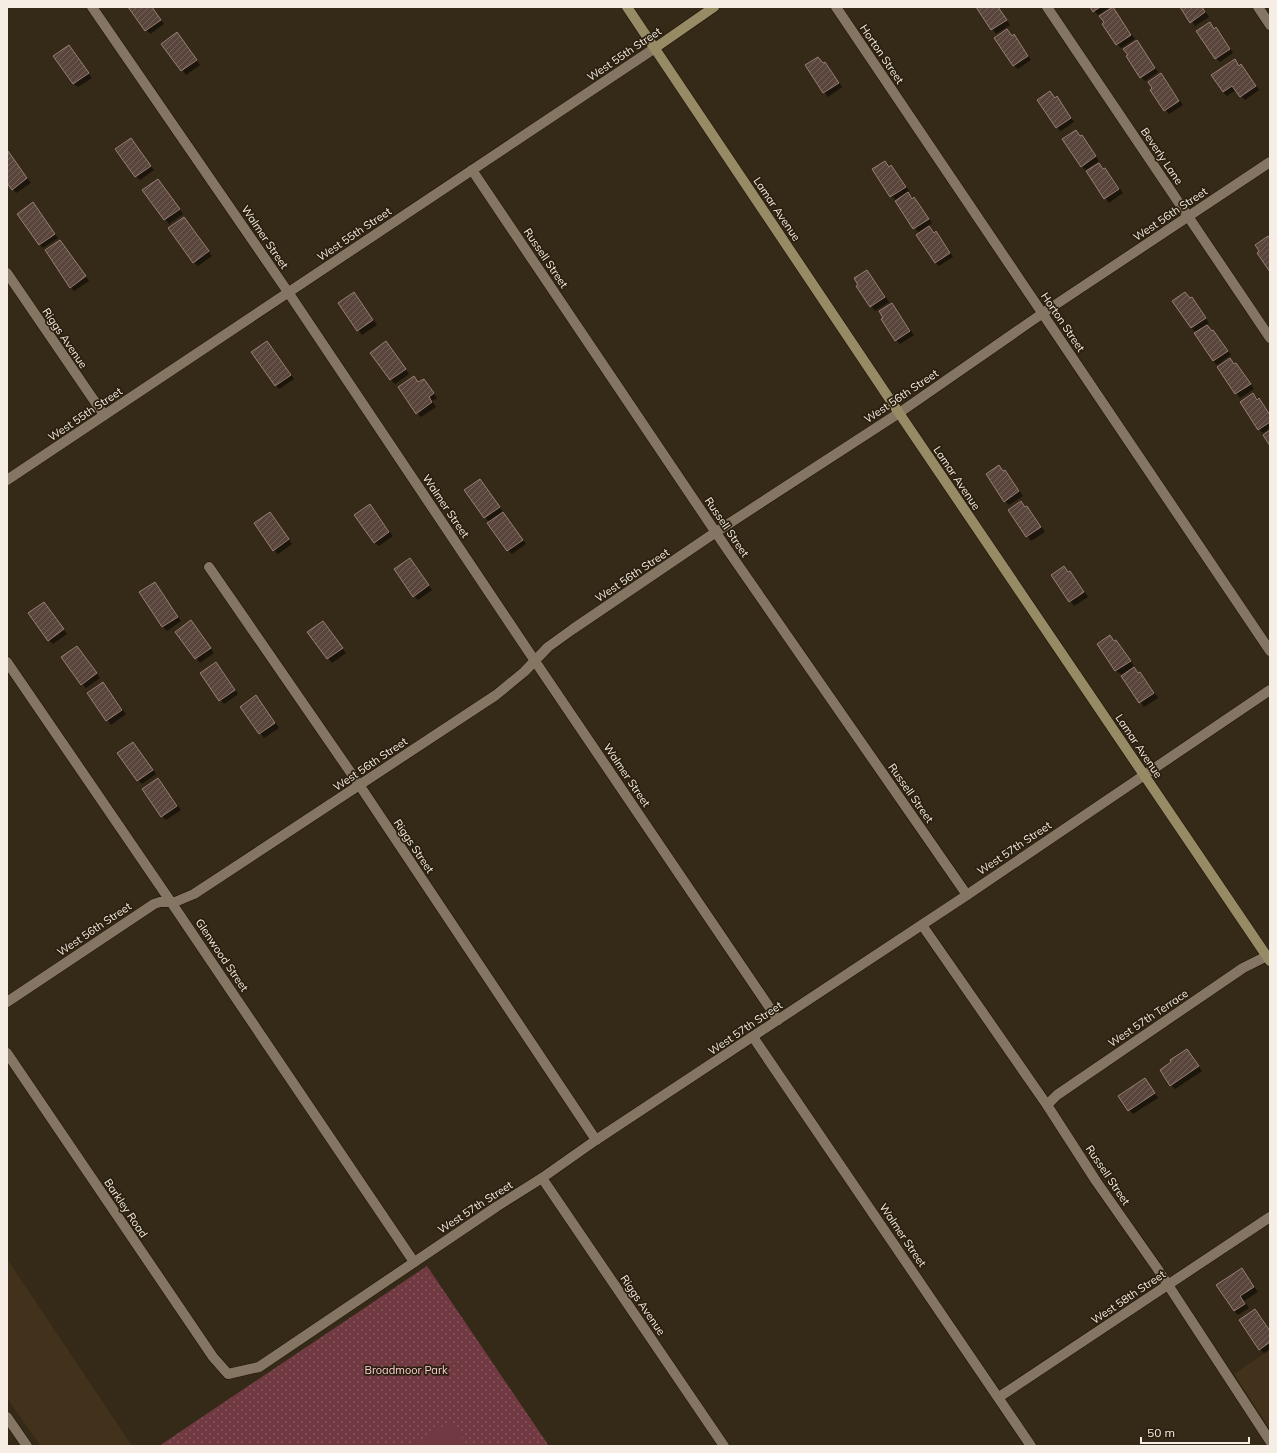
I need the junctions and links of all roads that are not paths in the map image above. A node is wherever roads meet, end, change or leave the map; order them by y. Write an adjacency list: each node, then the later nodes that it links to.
1 (92, 7): 13 (street, Walmer Street)
2 (627, 7): 8 (street, Lamar Avenue)
3 (714, 7): 8 (street, West 55th Street)
4 (836, 7): 14 (street, Horton Street)
5 (1047, 7): 11 (street, Beverly Lane)
6 (1258, 7): 7 (street)
7 (1270, 26)
8 (655, 48): 10 (street, West 55th Street); 16 (street, Lamar Avenue)
9 (1270, 162): 11 (street, West 56th Street)
10 (472, 170): 13 (street, West 55th Street); 19 (street, Russell Street)
11 (1188, 216): 14 (street, West 56th Street); 15 (street, Beverly Lane)
12 (7, 274): 17 (street, Riggs Avenue)
13 (288, 292): 17 (street, West 55th Street); 22 (street, Walmer Street)
14 (1043, 313): 16 (street, West 56th Street); 21 (street, Horton Street)
15 (1270, 338)
16 (899, 413): 19 (street, West 56th Street); 25 (street, Lamar Avenue)
17 (104, 415): 18 (street, West 55th Street)
18 (7, 480)
19 (716, 532): 22 (street, West 56th Street); 27 (street, Russell Street)
20 (209, 567): 26 (street, Riggs Street)
21 (1270, 651)
22 (535, 661): 26 (street, West 56th Street); 32 (street, Walmer Street)
23 (7, 662): 28 (street, Glenwood Street)
24 (1270, 690): 25 (street, West 57th Street)
25 (1144, 775): 27 (street, West 57th Street); 30 (street, Lamar Avenue)
26 (360, 786): 28 (street, West 56th Street); 36 (street, Riggs Street)
27 (967, 895): 29 (street, West 57th Street)
28 (171, 902): 31 (street, West 56th Street); 39 (street, Glenwood Street)
29 (922, 925): 32 (street, West 57th Street); 35 (street, Russell Street)
30 (1268, 959): 35 (street, West 57th Terrace)
31 (7, 1002)
32 (778, 1020): 33 (street, West 57th Street)
33 (754, 1037): 36 (street, West 57th Street); 42 (street, Walmer Street)
34 (7, 1053): 41 (street, Barkley Road)
35 (1047, 1105): 40 (street, Russell Street)
36 (596, 1140): 37 (street, West 57th Street)
37 (542, 1178): 39 (street, West 57th Street); 46 (street, Riggs Avenue)
38 (1270, 1217): 40 (street, West 58th Street)
39 (414, 1262): 41 (street, West 57th Street)
40 (1168, 1285): 42 (street, West 58th Street); 44 (street, Russell Street)
41 (228, 1374)
42 (999, 1397): 47 (street, Walmer Street)
43 (7, 1417): 45 (street)
44 (1270, 1441)
45 (27, 1446)
46 (724, 1446)
47 (1031, 1446)

